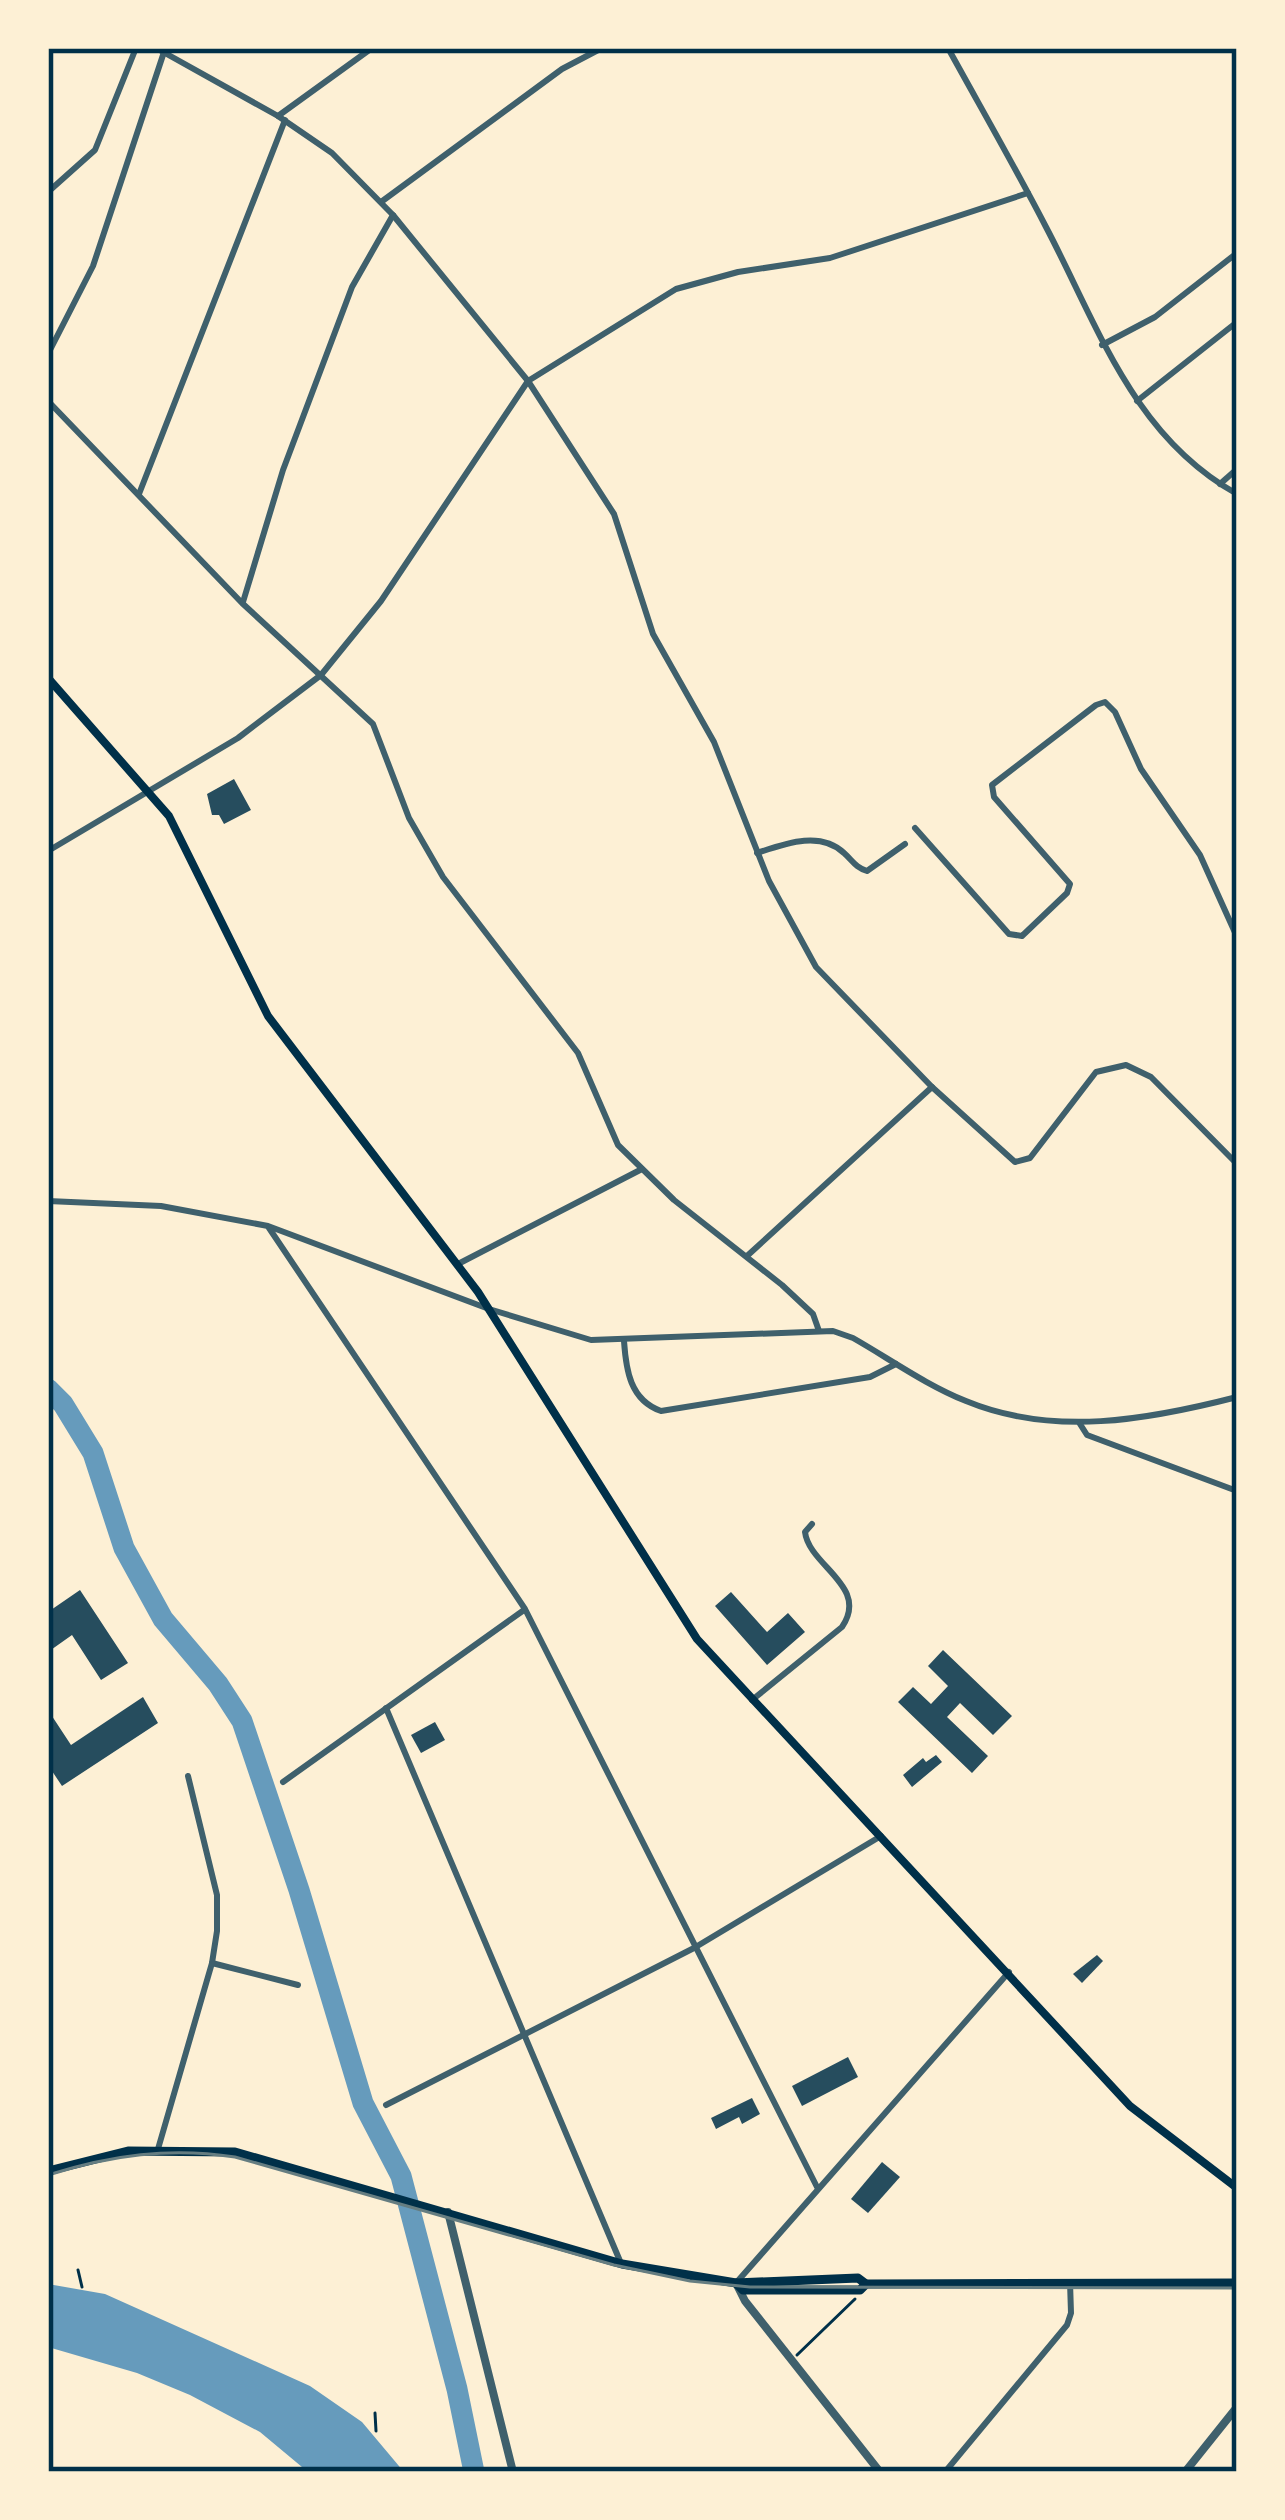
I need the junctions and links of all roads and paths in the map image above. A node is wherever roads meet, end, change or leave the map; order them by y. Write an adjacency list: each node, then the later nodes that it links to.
1 (136, 48): 7 (street)
2 (602, 48): 9 (street)
3 (948, 48): 8 (street)
4 (367, 49): 6 (street)
5 (160, 50): 6 (street); 14 (street)
6 (282, 118): 9 (street); 20 (street)
7 (48, 192)
8 (1028, 193): 13 (street); 15 (street)
9 (381, 202): 10 (street)
10 (394, 215): 15 (street); 22 (street)
11 (1237, 253): 13 (street)
12 (1237, 322): 17 (street)
13 (1102, 345): 17 (street)
14 (48, 354)
15 (528, 381): 23 (street); 29 (street)
16 (48, 401): 20 (street)
17 (1137, 401): 19 (street)
18 (1237, 469): 19 (street)
19 (1220, 484): 21 (street)
20 (139, 494): 22 (street)
21 (1237, 494)
22 (242, 603): 23 (street)
23 (321, 675): 25 (street); 33 (street)
24 (48, 678): 25 (main road)
25 (152, 793): 28 (street); 37 (main road)
26 (915, 828): 30 (street)
27 (905, 844): 29 (street)
28 (48, 851)
29 (757, 853): 31 (street)
30 (1237, 937)
31 (932, 1088): 32 (street); 36 (street)
32 (1237, 1164)
33 (642, 1168): 36 (street); 37 (street)
34 (48, 1201): 35 (street)
35 (268, 1226): 39 (street); 49 (street)
36 (747, 1256): 42 (street)
37 (458, 1264): 38 (main road)
38 (478, 1292): 39 (street); 40 (main road)
39 (471, 1302): 40 (street); 41 (street)
40 (489, 1309): 41 (main road); 43 (street)
41 (498, 1323): 50 (main road)
42 (820, 1331): 43 (street); 44 (street)
43 (624, 1341): 44 (street)
44 (896, 1363): 46 (street)
45 (1237, 1396): 46 (street)
46 (1080, 1424): 47 (street)
47 (1237, 1491)
48 (812, 1524): 50 (street)
49 (525, 1610): 51 (street); 55 (street)
50 (752, 1700): 54 (main road)
51 (386, 1708): 53 (street); 59 (street)
52 (188, 1776): 56 (street)
53 (283, 1782)
54 (880, 1836): 55 (street); 57 (main road)
55 (694, 1948): 59 (street); 63 (street)
56 (212, 1963): 58 (street); 61 (street)
57 (1009, 1972): 63 (street); 64 (main road)
58 (298, 1985)
59 (524, 2036): 60 (street); 66 (street)
60 (386, 2105)
61 (158, 2149): 62 (main road); 65 (main road)
62 (48, 2171)
63 (817, 2187): 69 (street)
64 (1237, 2188)
65 (442, 2210): 66 (main road); 77 (street)
66 (622, 2264): 69 (main road)
67 (78, 2270): 71 (path)
68 (1070, 2282): 69 (main road); 70 (main road); 79 (street)
69 (736, 2283): 73 (street)
70 (1237, 2283)
71 (82, 2288)
72 (857, 2297): 73 (path)
73 (791, 2359): 78 (street)
74 (1237, 2408): 80 (street)
75 (375, 2413): 76 (path)
76 (376, 2431)
77 (513, 2472)
78 (880, 2472)
79 (945, 2472)
80 (1185, 2472)

